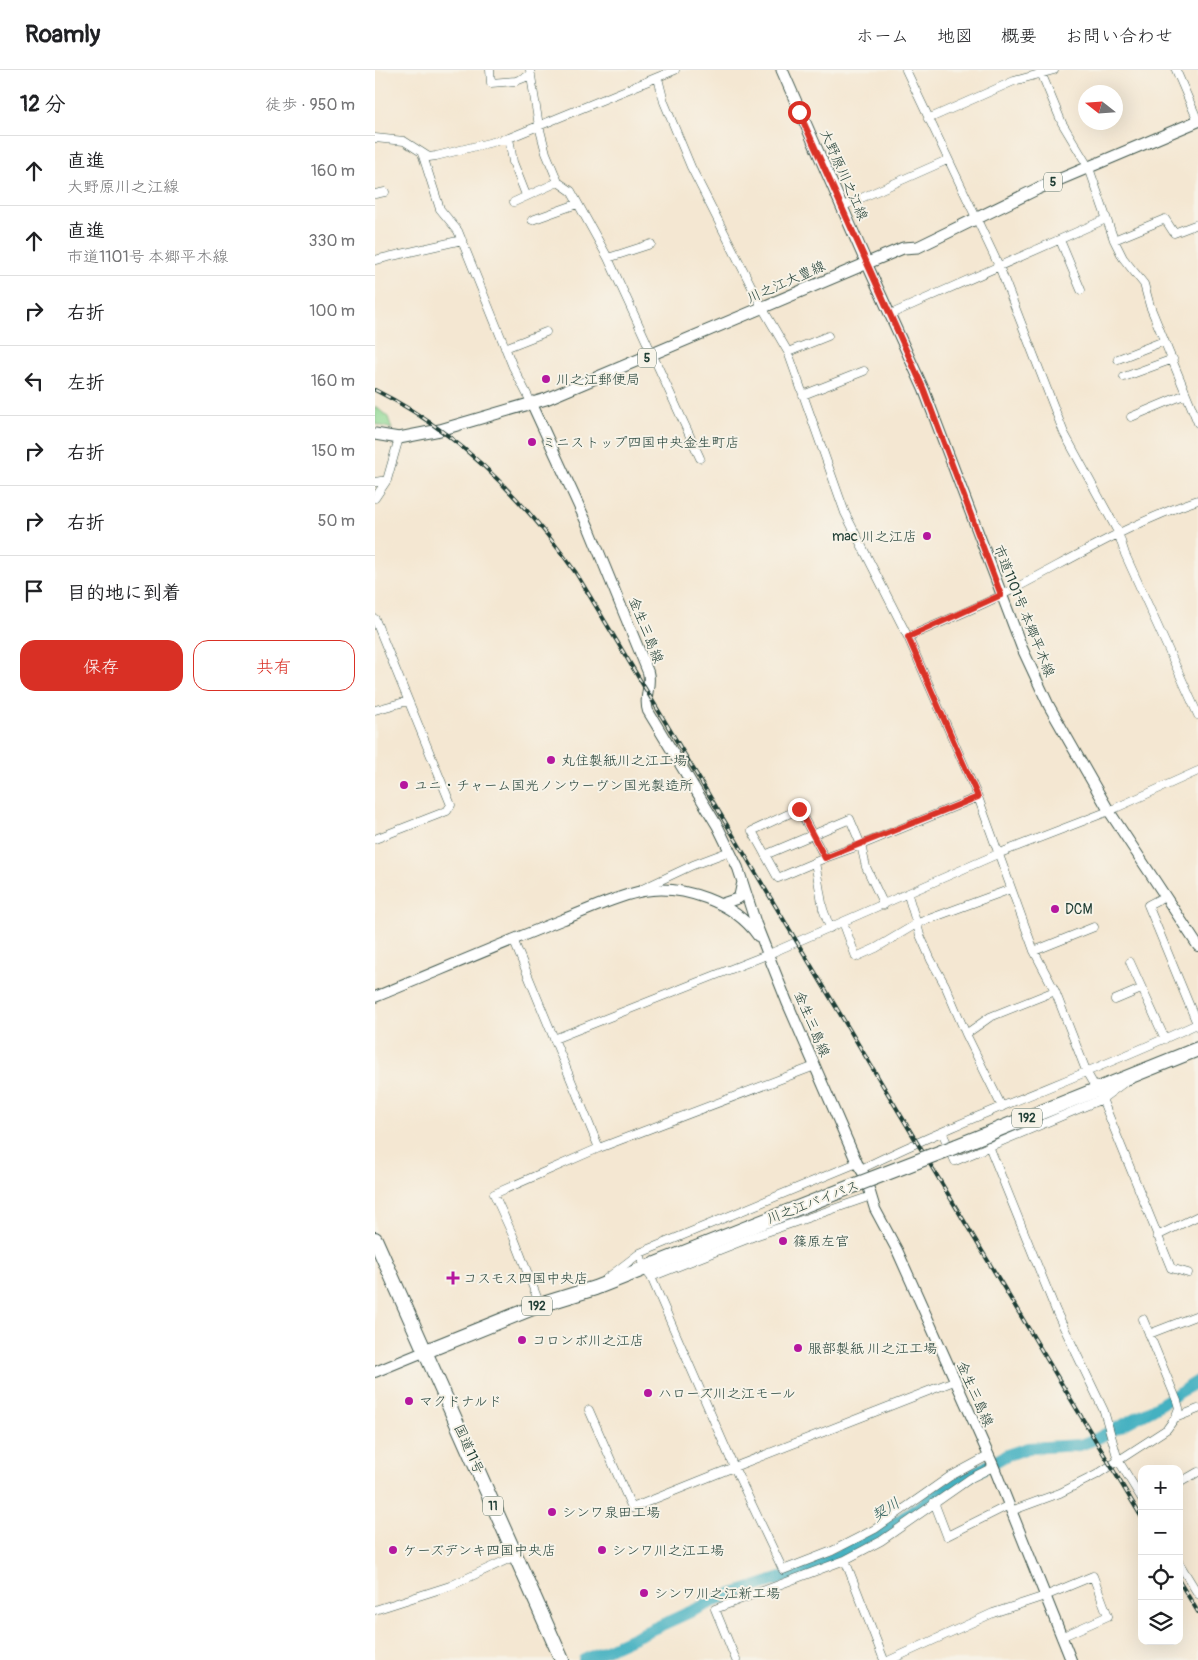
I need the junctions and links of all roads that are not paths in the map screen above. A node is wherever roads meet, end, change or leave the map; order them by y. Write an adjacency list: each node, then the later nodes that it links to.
1 (490, 70): 7 (street)
2 (675, 70): 9 (street)
3 (782, 70): 24 (main road, 大野原川之江線)
4 (906, 70): 10 (street)
5 (1054, 70): 8 (street)
6 (1176, 70): 11 (street)
7 (530, 72): 12 (street)
8 (1040, 72): 10 (street); 17 (street)
9 (658, 78): 12 (street); 38 (street)
10 (928, 119): 16 (street)
11 (1198, 121): 17 (main road, 川之江大豊線 / 5)
12 (539, 126): 14 (street); 18 (street)
13 (375, 138): 15 (street)
14 (509, 138): 15 (street); 21 (street)
15 (422, 154): 29 (street)
16 (947, 160): 24 (street); 25 (street)
17 (1089, 168): 25 (main road, 川之江大豊線 / 5); 26 (street)
18 (557, 182): 21 (street); 23 (street)
19 (385, 192): 20 (street)
20 (375, 194)
21 (526, 195): 22 (street)
22 (514, 202)
23 (577, 204): 27 (street); 33 (street)
24 (841, 207): 35 (main road, 大野原川之江線)
25 (977, 218): 35 (main road, 川之江大豊線 / 5); 36 (street)
26 (1106, 219): 30 (street); 31 (street)
27 (532, 220)
28 (1195, 225): 31 (street)
29 (462, 240): 34 (street); 43 (street)
30 (1060, 240): 36 (street); 37 (street)
31 (1114, 240): 42 (street)
32 (651, 244): 33 (street)
33 (608, 258): 45 (street)
34 (375, 260)
35 (867, 264): 38 (main road, 川之江大豊線 / 5); 39 (main road, 市道1101号 本郷平木線)
36 (999, 266): 39 (street); 62 (street)
37 (1081, 290)
38 (763, 309): 44 (street); 45 (main road, 川之江大豊線 / 5)
39 (891, 314): 63 (main road, 市道1101号 本郷平木線)
40 (546, 332): 43 (street)
41 (828, 336): 44 (street)
42 (1164, 341): 46 (street); 47 (street)
43 (505, 348): 52 (street)
44 (788, 352): 51 (street)
45 (651, 356): 52 (main road, 川之江大豊線 / 5); 57 (street)
46 (1118, 359)
47 (1173, 359): 49 (street); 50 (street)
48 (864, 371): 51 (street)
49 (1124, 377)
50 (1186, 394): 53 (street); 54 (street)
51 (803, 395): 65 (street)
52 (532, 404): 56 (main road, 川之江大豊線 / 5); 76 (main road, 金生三島線)
53 (1131, 417)
54 (1197, 420)
55 (375, 434): 56 (main road, 川之江大豊線 / 5)
56 (399, 438): 58 (street)
57 (700, 458)
58 (387, 480): 59 (street); 60 (street)
59 (375, 482)
60 (375, 498)
61 (1198, 500): 62 (street)
62 (1118, 532): 63 (street); 67 (street)
63 (1001, 595): 65 (street); 72 (main road, 市道1101号 本郷平木線)
64 (375, 619): 66 (street)
65 (908, 637): 71 (street)
66 (408, 701): 68 (street); 74 (street)
67 (1195, 702): 69 (street)
68 (375, 710)
69 (1198, 715)
70 (1198, 771): 72 (street)
71 (978, 797): 75 (street); 77 (street)
72 (1109, 811): 77 (street); 85 (main road, 市道1101号 本郷平木線)
73 (813, 835): 75 (street); 78 (street); 78 (street); 79 (street)
74 (375, 839)
75 (861, 845): 79 (street); 88 (street)
76 (730, 851): 81 (main road, 金生三島線); 83 (street)
77 (1000, 854): 82 (street); 84 (street)
78 (765, 855): 80 (street)
79 (825, 858): 80 (street)
80 (815, 862): 93 (street)
81 (742, 880): 86 (main road, 金生三島線); 87 (main road)
82 (1011, 889): 91 (street); 97 (street)
83 (629, 895): 87 (main road); 94 (main road)
84 (908, 895): 88 (street); 91 (street)
85 (1165, 896): 95 (main road, 市道1101号 本郷平木線); 103 (street)
86 (747, 901): 89 (main road); 96 (main road, 金生三島線)
87 (721, 904): 89 (main road)
88 (884, 905): 90 (street)
89 (733, 913): 96 (main road)
90 (843, 922): 91 (street); 93 (street)
91 (918, 923): 104 (street)
92 (1094, 927): 97 (street)
93 (830, 928): 96 (street)
94 (513, 939): 101 (main road); 105 (street)
95 (1198, 946)
96 (768, 951): 105 (street); 108 (main road, 金生三島線)
97 (1034, 951): 100 (street)
98 (1130, 962): 99 (street)
99 (1141, 988): 102 (street); 106 (street)
100 (1055, 991): 104 (street); 109 (street)
101 (375, 997)
102 (1115, 1000)
103 (1198, 1025): 106 (street)
104 (966, 1034): 111 (street)
105 (554, 1039): 114 (street)
106 (1165, 1039): 109 (street)
107 (1198, 1049): 110 (highway, 川之江バイパス / 192)
108 (815, 1066): 114 (street); 115 (main road, 金生三島線)
109 (1087, 1073): 110 (street); 111 (street)
110 (1100, 1095): 113 (street); 118 (street); 122 (highway, 川之江バイパス / 192, bridge)
111 (1002, 1107): 112 (street)
112 (942, 1132): 113 (street); 115 (street)
113 (989, 1146): 135 (street)
114 (599, 1148): 125 (street)
115 (859, 1166): 116 (main road, 金生三島線); 120 (street)
116 (871, 1196): 122 (street); 131 (main road, 金生三島線)
117 (1198, 1216): 118 (street)
118 (1157, 1236): 123 (street)
119 (375, 1239): 121 (highway, 国道11号 / 11)
120 (640, 1253): 122 (street); 124 (street)
121 (379, 1258): 129 (highway, 国道11号 / 11)
122 (647, 1272): 124 (highway, 川之江バイパス / 192); 137 (street)
123 (1187, 1273)
124 (595, 1288): 125 (highway, 川之江バイパス / 192)
125 (539, 1305): 129 (highway, 川之江バイパス / 192)
126 (1198, 1315): 128 (street)
127 (1143, 1319): 128 (street)
128 (1149, 1334): 134 (street)
129 (426, 1351): 130 (main road); 143 (highway, 国道11号 / 11)
130 (375, 1372)
131 (954, 1381): 136 (main road, 金生三島線); 137 (street)
132 (1198, 1409): 134 (street)
133 (589, 1410): 137 (street)
134 (1175, 1418): 135 (street)
135 (1118, 1460): 140 (street); 142 (street)
136 (991, 1462): 137 (street); 141 (street); 142 (main road, 金生三島線)
137 (734, 1467)
138 (1198, 1472): 139 (street)
139 (1183, 1481)
140 (1138, 1492)
141 (935, 1502): 142 (street); 144 (street)
142 (1010, 1508): 147 (main road, 金生三島線)
143 (515, 1556): 148 (street); 150 (highway, 国道11号 / 11)
144 (845, 1560): 151 (street); 152 (street)
145 (1183, 1570): 146 (street)
146 (1198, 1594)
147 (1045, 1596): 149 (main road, 金生三島線); 149 (street); 153 (street)
148 (375, 1610)
149 (1061, 1638): 154 (main road, 金生三島線)
150 (562, 1660)
151 (736, 1660)
152 (884, 1660)
153 (890, 1660)
154 (1071, 1660)

